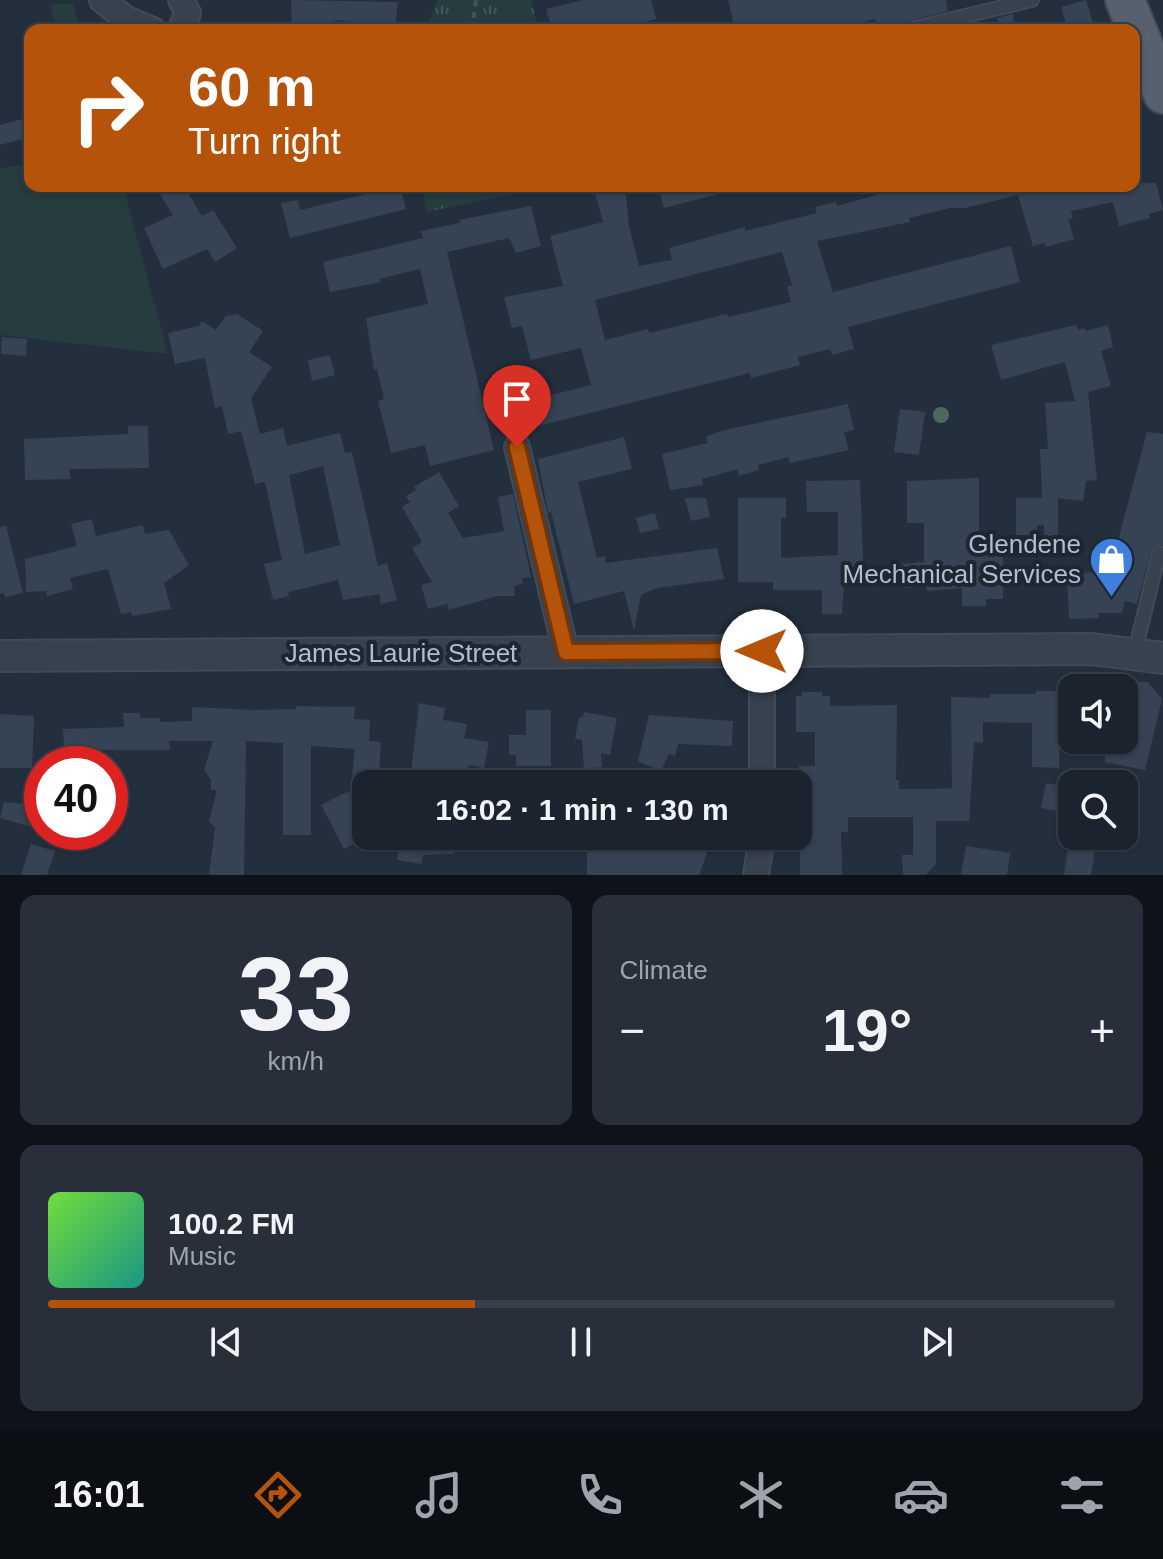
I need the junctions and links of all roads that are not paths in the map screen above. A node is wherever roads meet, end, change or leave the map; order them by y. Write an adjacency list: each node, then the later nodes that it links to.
1 (102, 0): 5 (street)
2 (181, 0): 6 (street)
3 (1032, 0): 7 (lane)
4 (1125, 0): 8 (main road)
5 (138, 24)
6 (188, 24)
7 (932, 24)
8 (1135, 24)
9 (1140, 37): 10 (main road)
10 (1163, 94)
11 (517, 447): 16 (street)
12 (1163, 554): 13 (lane)
13 (1150, 639): 14 (street, James Laurie Street)
14 (1091, 649): 15 (street, James Laurie Street); 18 (street, James Laurie Street)
15 (762, 651): 16 (street, James Laurie Street); 19 (street)
16 (566, 652): 17 (street, James Laurie Street)
17 (0, 656)
18 (1163, 658)
19 (762, 770)
20 (760, 850): 21 (street)
21 (756, 875)

